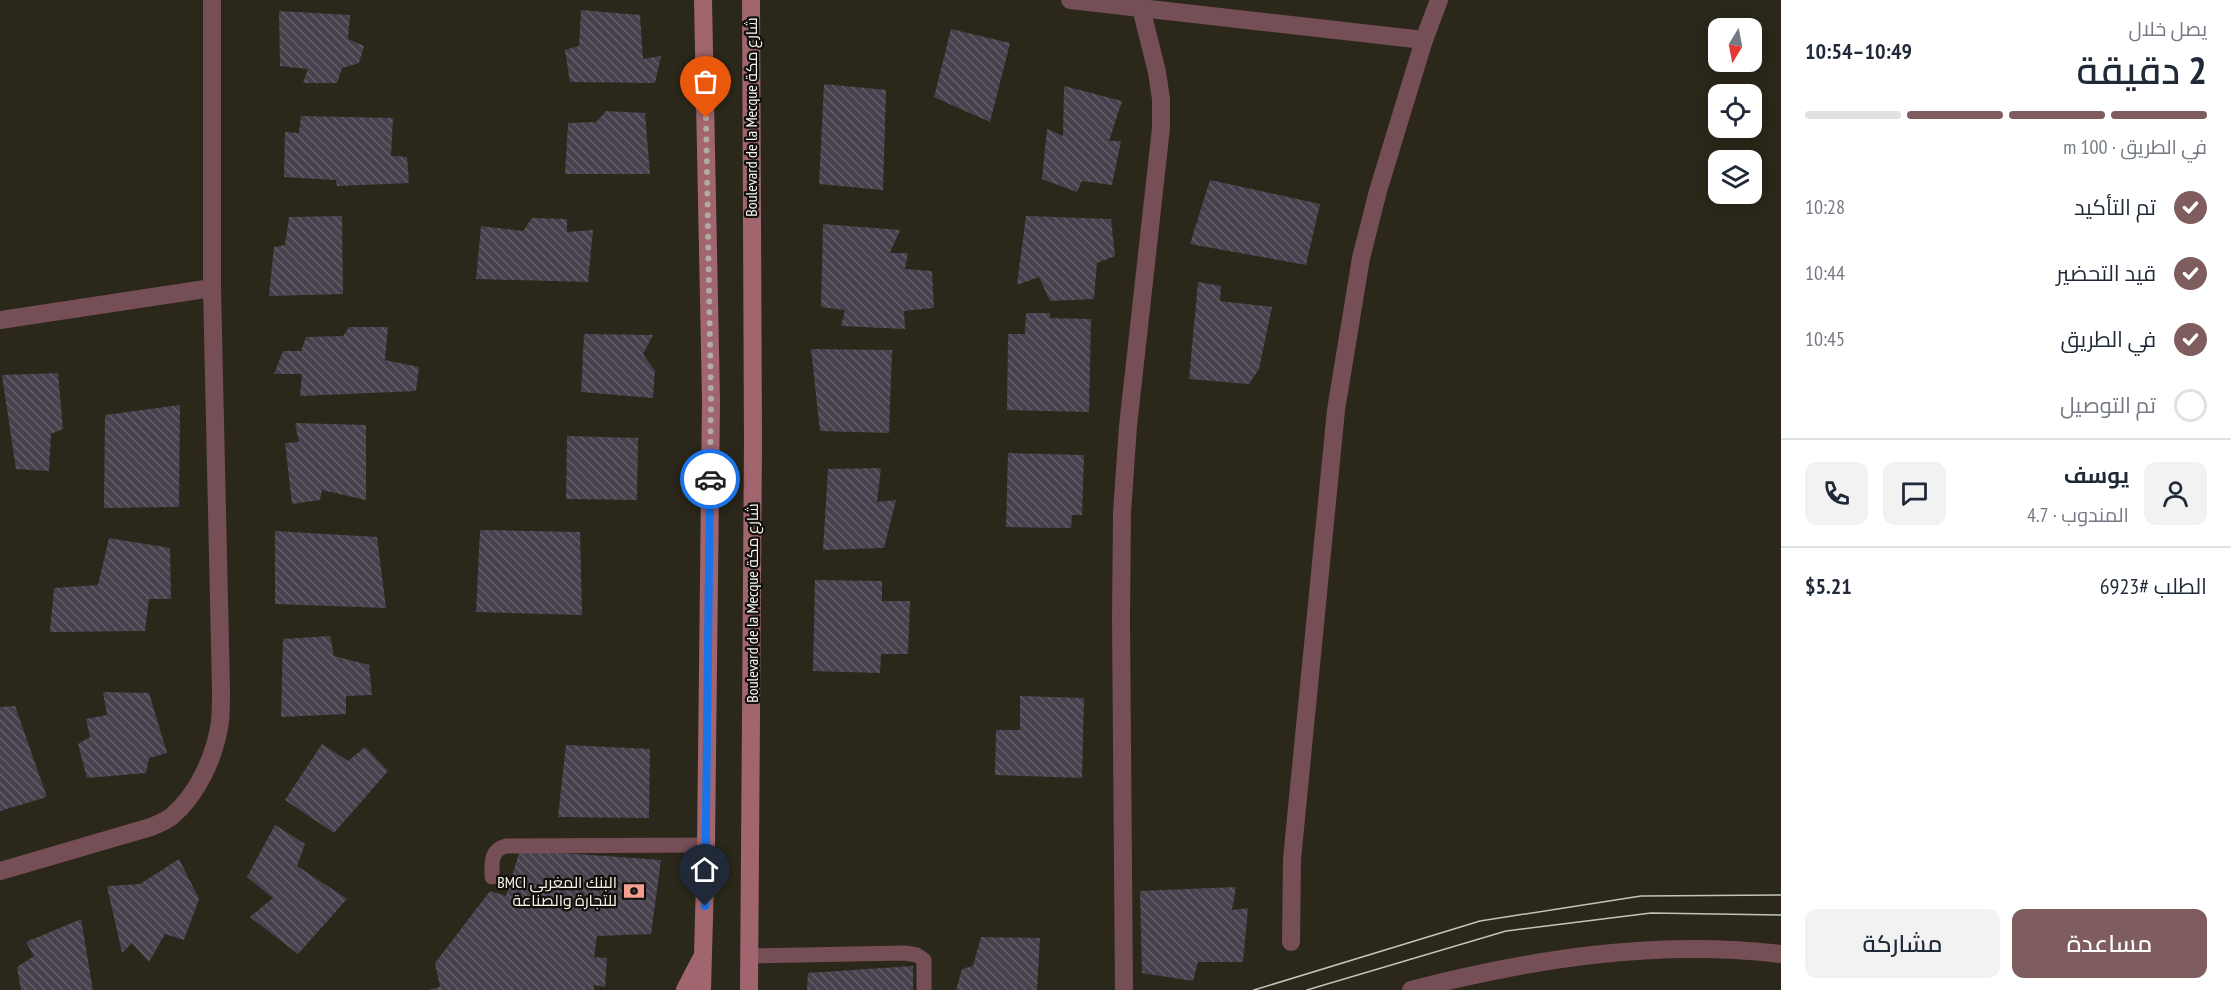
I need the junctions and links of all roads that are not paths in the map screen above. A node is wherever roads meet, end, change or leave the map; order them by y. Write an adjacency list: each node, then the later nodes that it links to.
1 (212, 0): 8 (street)
2 (704, 0): 10 (main road)
3 (751, 0): 16 (main road, Boulevard de la Mecque شارع مكة)
4 (1071, 0): 6 (street)
5 (1439, 0): 7 (street)
6 (1140, 4): 7 (street); 21 (street)
7 (1424, 40): 13 (street)
8 (212, 288): 9 (street); 11 (street)
9 (0, 320)
10 (706, 845): 12 (lane); 14 (main road)
11 (0, 871)
12 (492, 877)
13 (1291, 942)
14 (704, 952): 17 (main road); 18 (main road)
15 (1781, 954): 22 (street)
16 (750, 956): 19 (main road, Boulevard de la Mecque شارع مكة); 20 (lane)
17 (685, 990)
18 (702, 990)
19 (749, 990)
20 (924, 990)
21 (1124, 990)
22 (1411, 990)

